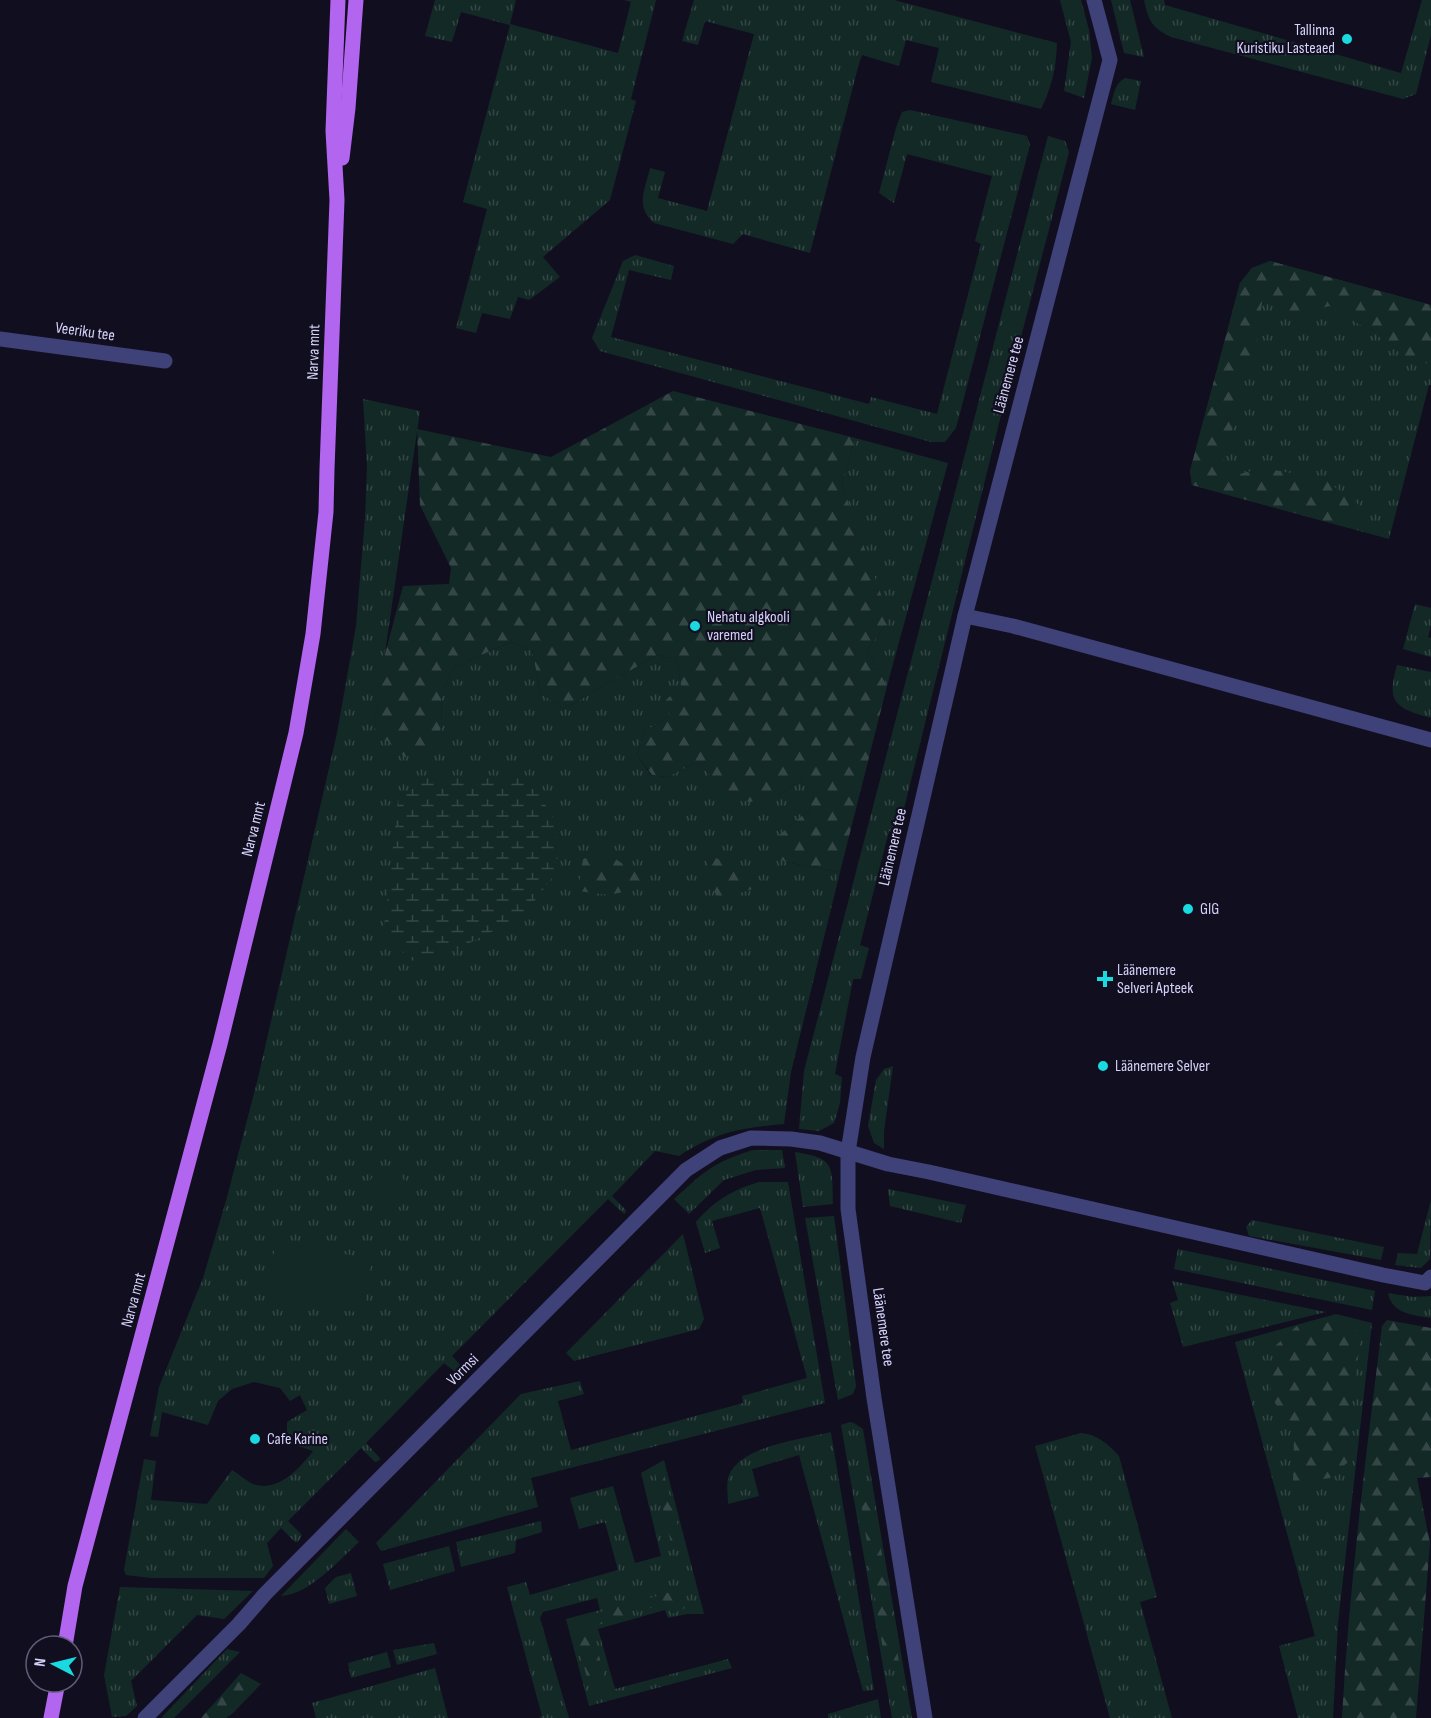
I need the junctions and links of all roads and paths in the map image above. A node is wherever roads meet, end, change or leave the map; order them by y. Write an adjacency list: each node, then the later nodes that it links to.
1 (338, 0): 4 (main road, Narva mnt)
2 (356, 0): 4 (main road)
3 (1094, 0): 7 (street, Läänemere tee)
4 (337, 200): 11 (main road, Narva mnt)
5 (0, 339): 6 (street, Veeriku tee)
6 (165, 361)
7 (965, 616): 8 (street); 9 (street, Läänemere tee)
8 (1431, 740)
9 (848, 1152): 10 (street, Vormsi); 14 (street, Vormsi); 15 (street, Läänemere tee)
10 (1431, 1277)
11 (67, 1634)
12 (56, 1694): 13 (main road)
13 (51, 1718)
14 (145, 1718)
15 (925, 1718)

